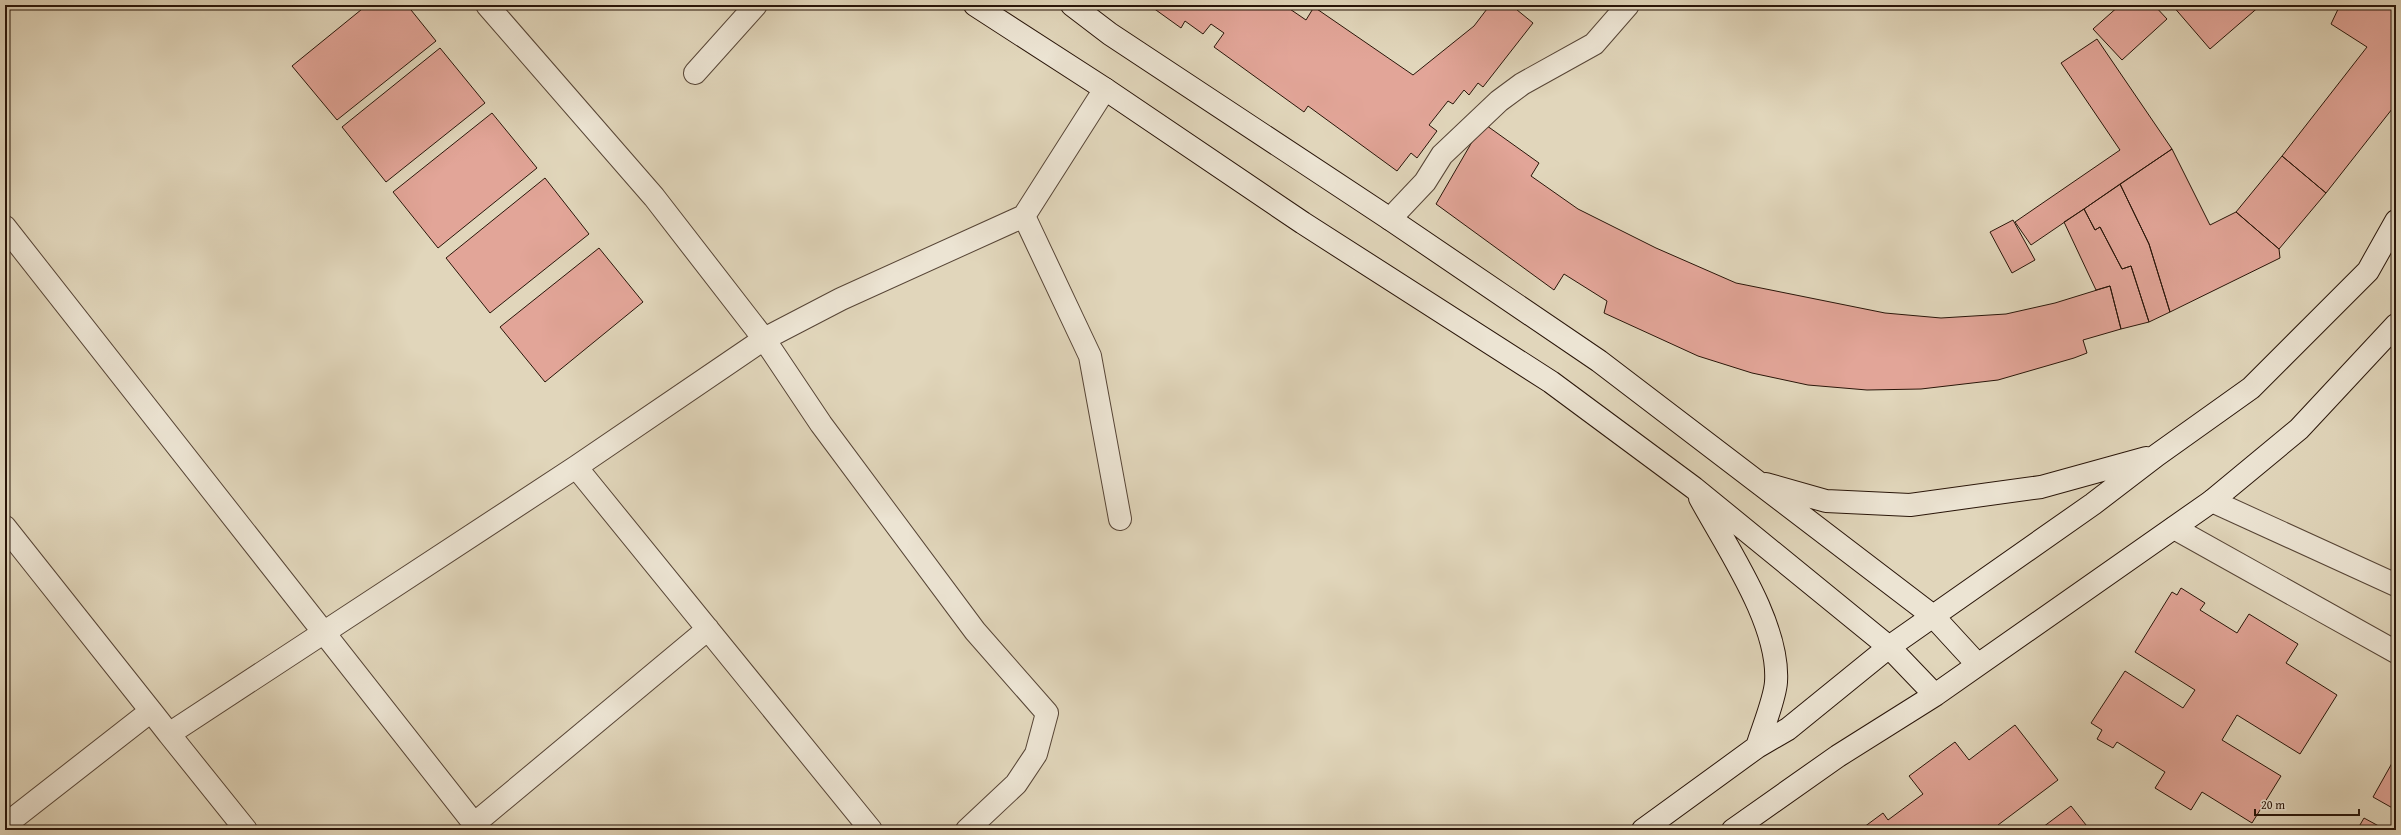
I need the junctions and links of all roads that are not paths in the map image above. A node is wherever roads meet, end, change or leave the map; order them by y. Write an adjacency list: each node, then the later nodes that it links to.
1 (487, 5): 13 (street)
2 (756, 5): 6 (street)
3 (975, 5): 7 (street)
4 (1072, 5): 9 (street)
5 (1628, 5): 9 (street)
6 (695, 73)
7 (1105, 89): 8 (street); 17 (street)
8 (1024, 216): 13 (street); 19 (street)
9 (1390, 219): 16 (street)
10 (2396, 222): 14 (street)
11 (5, 227): 25 (street)
12 (2396, 325): 18 (street)
13 (764, 339): 15 (street); 37 (street)
14 (2157, 455): 16 (street); 23 (street)
15 (576, 467): 24 (street); 25 (street)
16 (1754, 480): 23 (street)
17 (1694, 488): 26 (street); 32 (street)
18 (2212, 501): 20 (street); 22 (street)
19 (1120, 519)
20 (2174, 528): 27 (street); 28 (street)
21 (8, 539): 30 (street)
22 (2396, 585)
23 (1933, 616): 26 (street); 28 (street)
24 (708, 629): 34 (street); 36 (street)
25 (323, 632): 31 (street); 34 (street)
26 (1889, 647): 29 (street); 32 (street)
27 (2396, 652)
28 (1978, 665): 29 (street)
29 (1935, 695): 39 (street)
30 (151, 711): 31 (street); 33 (street)
31 (169, 734): 35 (street)
32 (1757, 747): 38 (street)
33 (5, 825)
34 (476, 827)
35 (246, 830)
36 (871, 830)
37 (967, 830)
38 (1643, 830)
39 (1733, 830)

